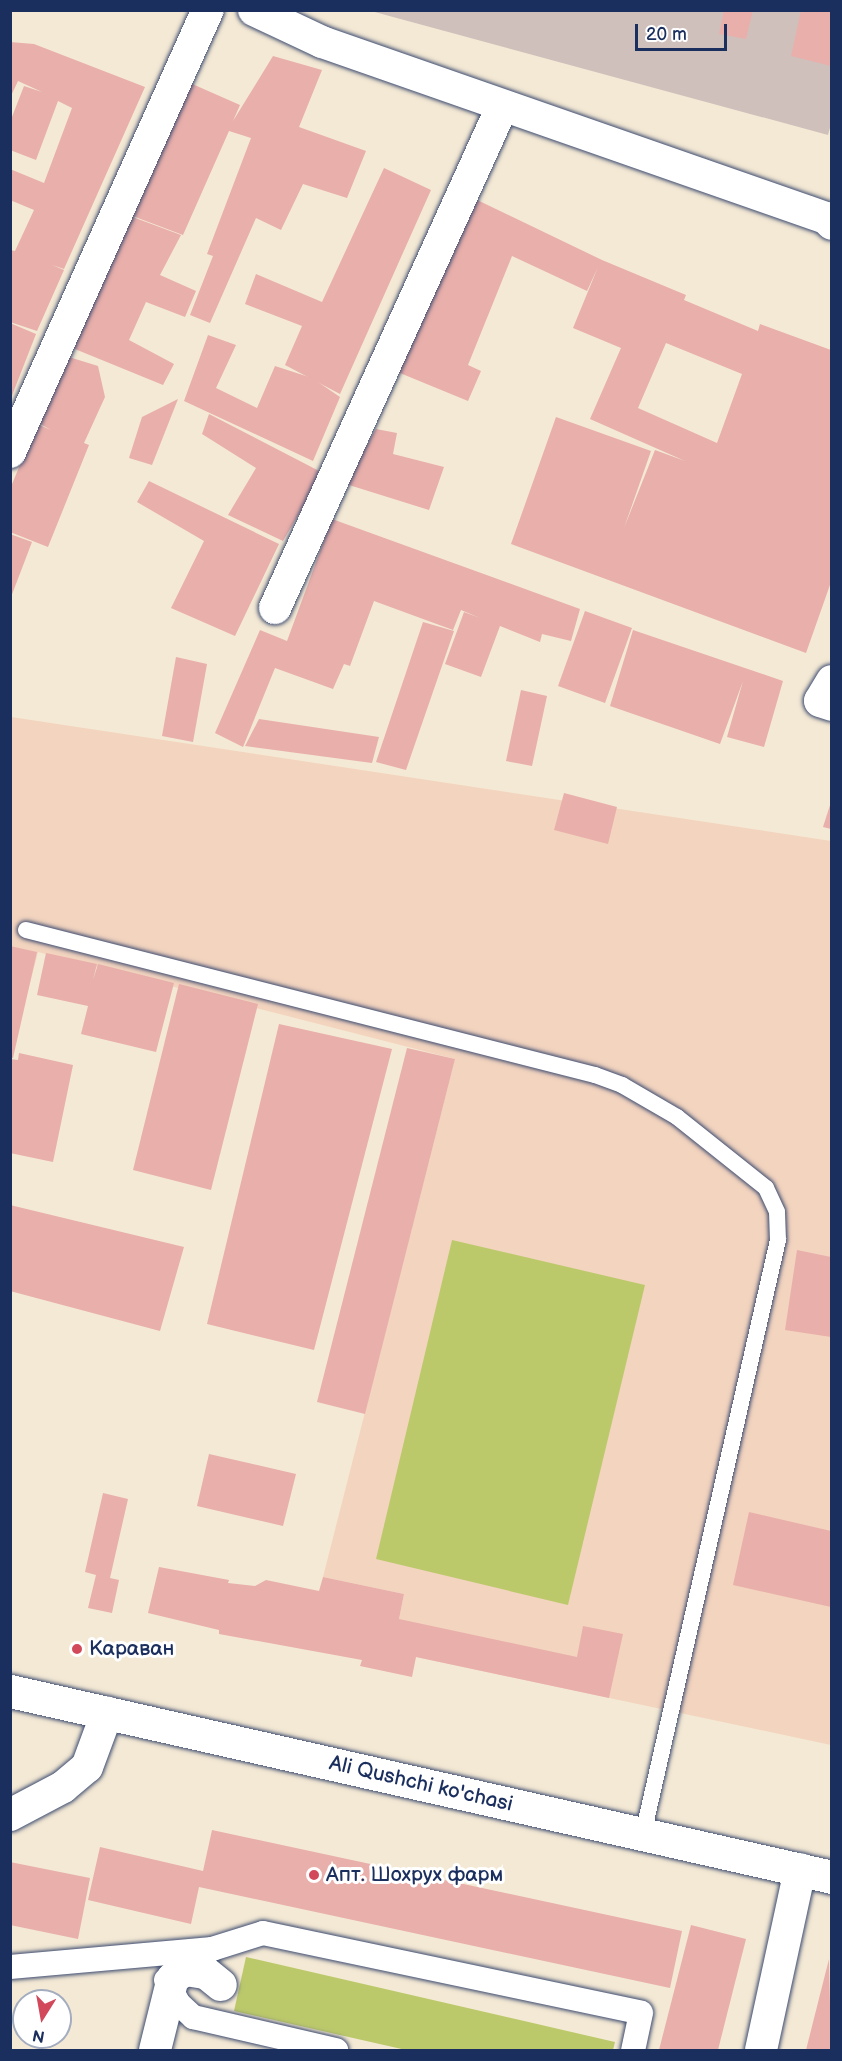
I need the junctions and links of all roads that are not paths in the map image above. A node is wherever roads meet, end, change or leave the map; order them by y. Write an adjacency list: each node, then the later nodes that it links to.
1 (208, 10): 5 (street)
2 (254, 10): 3 (street)
3 (502, 107): 4 (street); 6 (street)
4 (830, 218)
5 (10, 452)
6 (275, 608)
7 (831, 681): 8 (street)
8 (831, 705)
9 (26, 930): 13 (lane)
10 (10, 1691): 11 (main road, Ali Qushchi ko'chasi)
11 (107, 1713): 12 (street); 13 (main road, Ali Qushchi ko'chasi)
12 (10, 1815)
13 (643, 1834): 14 (main road, Ali Qushchi ko'chasi)
14 (800, 1869): 15 (main road, Ali Qushchi ko'chasi); 23 (street)
15 (831, 1877)
16 (153, 1954): 17 (street); 19 (street); 22 (street)
17 (10, 1967)
18 (221, 1985): 19 (street)
19 (170, 1989): 20 (street); 21 (street)
20 (155, 2050)
21 (336, 2050)
22 (633, 2050)
23 (761, 2050)

